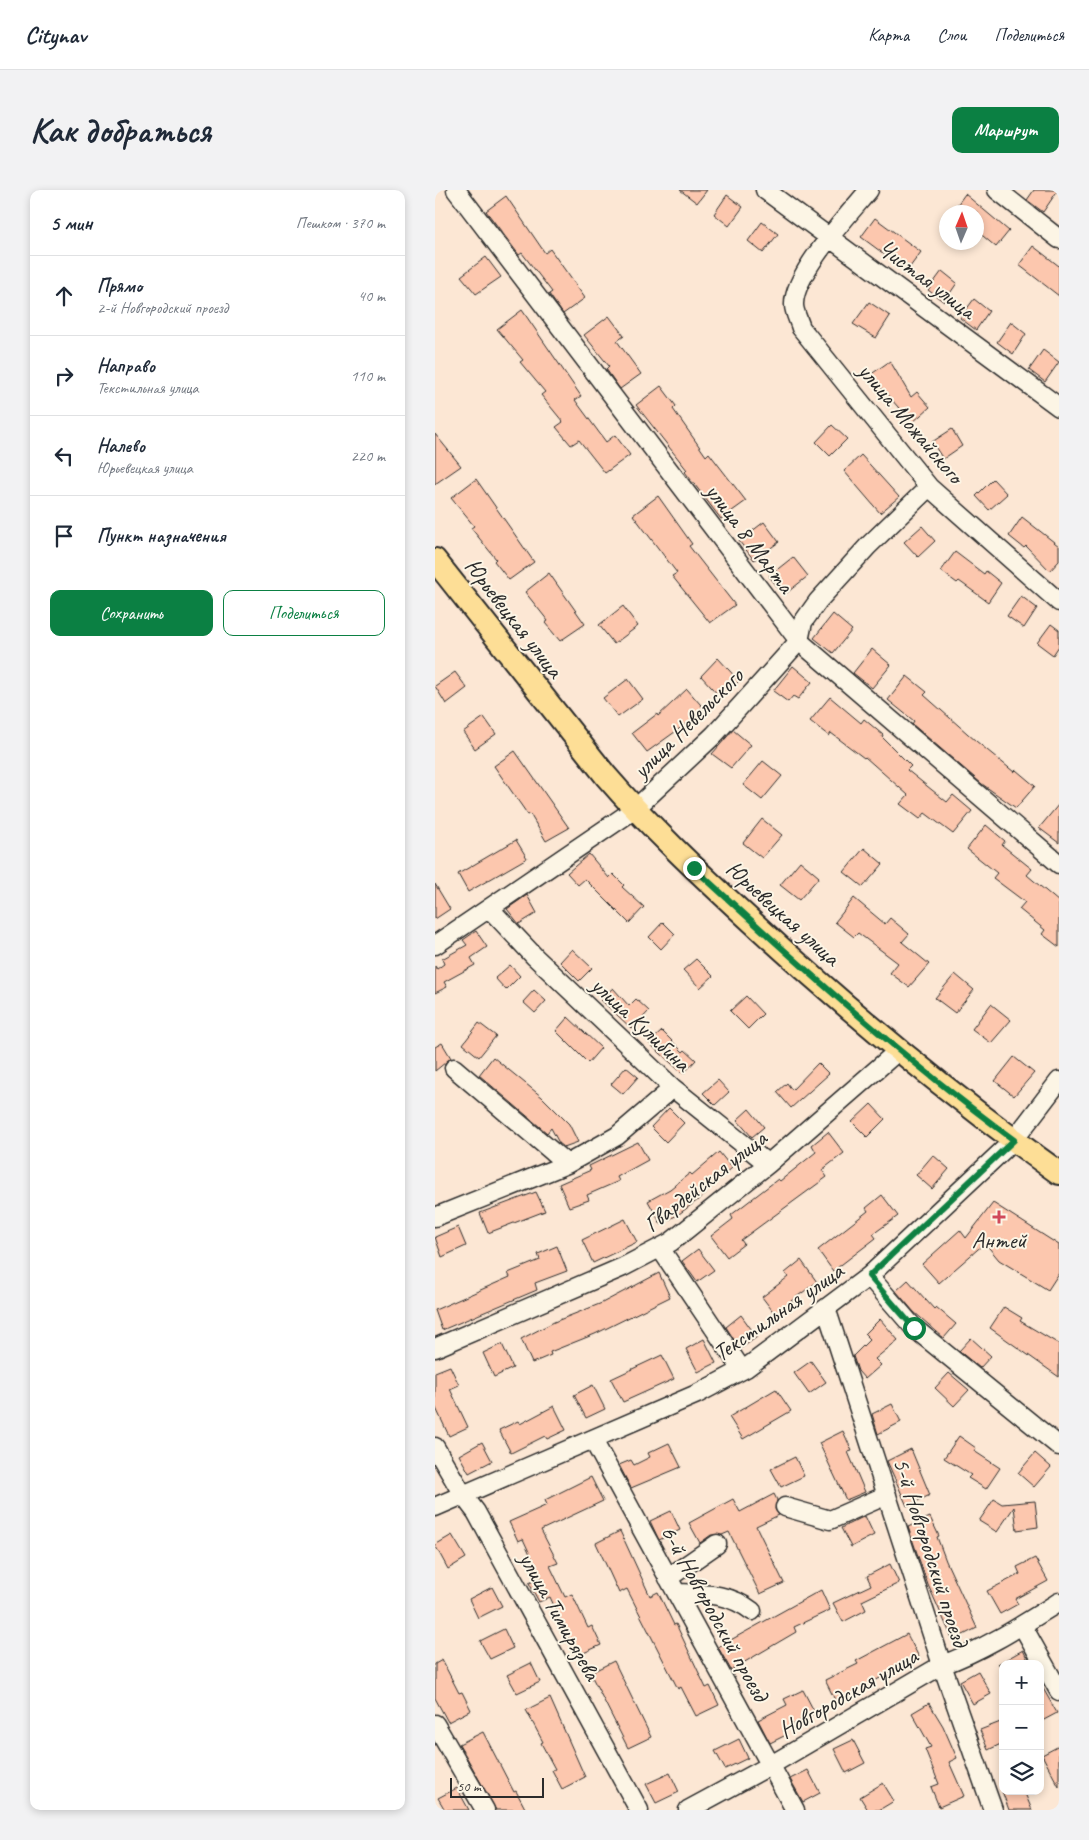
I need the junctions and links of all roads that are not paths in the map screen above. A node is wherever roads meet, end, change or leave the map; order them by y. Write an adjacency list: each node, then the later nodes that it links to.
1 (456, 190): 11 (street, улица 8 Марта)
2 (765, 190): 5 (street, Чистая улица)
3 (869, 190): 5 (street)
4 (997, 190): 6 (street)
5 (831, 237): 7 (street, Чистая улица); 8 (street, улица Можайского)
6 (1059, 239)
7 (1059, 407)
8 (929, 488): 10 (street, улица Можайского); 11 (street, улица Невельского)
9 (435, 560): 12 (main road, Юрьевецкая улица)
10 (1059, 602)
11 (799, 641): 12 (street, улица Невельского); 13 (street, улица 8 Марта)
12 (635, 809): 14 (street, улица Невельского); 16 (main road, Юрьевецкая улица)
13 (1059, 864)
14 (491, 908): 15 (street, улица Невельского); 19 (street, улица Кулибина)
15 (435, 945)
16 (899, 1050): 20 (main road, Юрьевецкая улица); 22 (street, Гвардейская улица)
17 (454, 1068): 21 (street)
18 (1059, 1081): 20 (street, Текстильная улица)
19 (673, 1088): 21 (street); 22 (street, улица Кулибина)
20 (1014, 1140): 23 (main road, Юрьевецкая улица); 26 (street, Текстильная улица)
21 (567, 1164): 24 (street)
22 (768, 1164): 25 (street, Гвардейская улица)
23 (1059, 1173)
24 (435, 1216)
25 (660, 1248): 28 (street, Гвардейская улица); 29 (street)
26 (869, 1276): 27 (street, Текстильная улица); 31 (street)
27 (826, 1308): 29 (street, Текстильная улица); 34 (street, 5-й Новгородский проезд)
28 (435, 1348)
29 (742, 1370): 30 (street, Текстильная улица)
30 (593, 1440): 33 (street, Текстильная улица); 38 (street, 6-й Новгородский проезд)
31 (1059, 1446)
32 (435, 1447): 33 (street, улица Тимирязева)
33 (463, 1495): 35 (street, Текстильная улица); 48 (street, улица Тимирязева)
34 (887, 1495): 36 (street); 43 (street, 5-й Новгородский проезд)
35 (435, 1507)
36 (785, 1507)
37 (717, 1544): 38 (street)
38 (668, 1578): 39 (street, 6-й Новгородский проезд)
39 (677, 1593): 41 (street); 46 (street, 6-й Новгородский проезд)
40 (1059, 1602): 42 (street, Новгородская улица)
41 (751, 1611)
42 (1022, 1625): 43 (street, Новгородская улица); 44 (street)
43 (942, 1665): 46 (street, Новгородская улица); 51 (street, 5-й Новгородский проезд)
44 (1059, 1691)
45 (435, 1724): 47 (street)
46 (771, 1765): 49 (street, Новгородская улица); 50 (street, 6-й Новгородский проезд)
47 (485, 1810)
48 (639, 1810)
49 (688, 1810)
50 (795, 1810)
51 (993, 1810)

